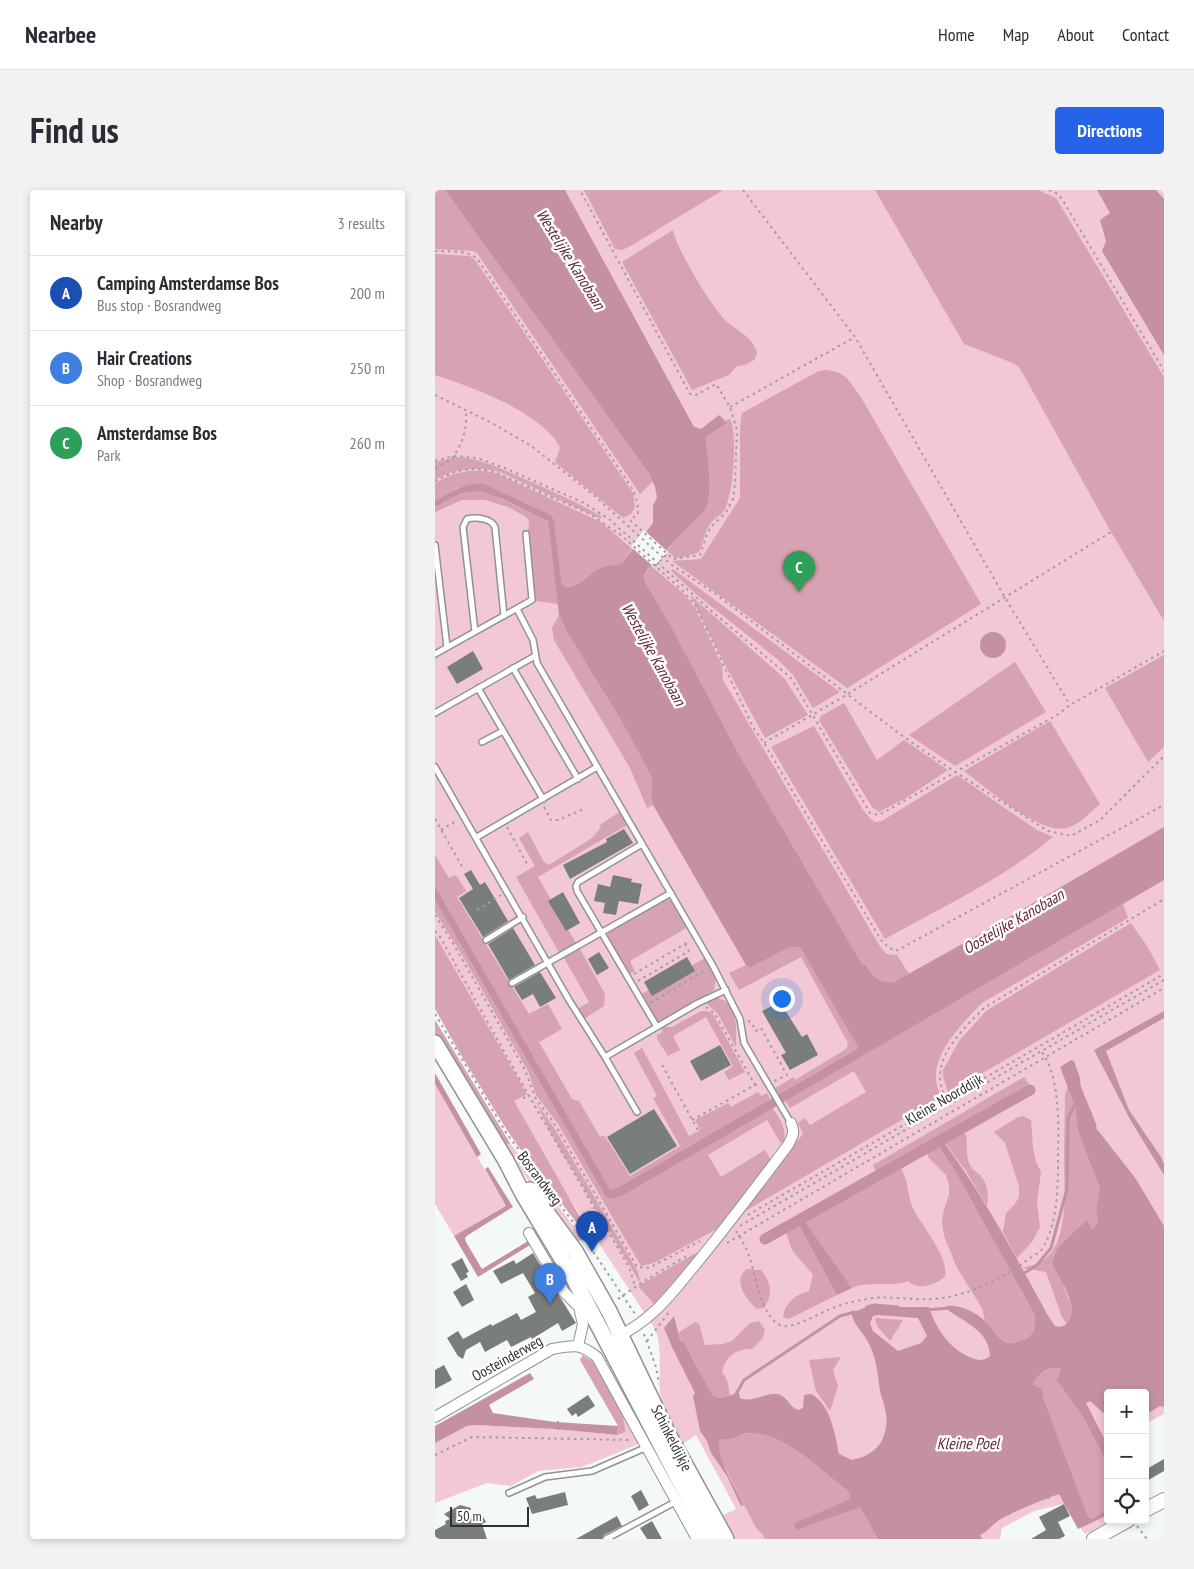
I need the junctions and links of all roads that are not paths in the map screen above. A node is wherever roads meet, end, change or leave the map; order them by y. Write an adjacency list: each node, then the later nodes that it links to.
1 (526, 534): 3 (lane)
2 (435, 545): 6 (lane)
3 (517, 609): 4 (lane); 8 (lane)
4 (504, 616): 5 (lane); 5 (lane)
5 (475, 632): 6 (lane)
6 (447, 647): 7 (lane)
7 (435, 654)
8 (535, 656): 9 (lane); 15 (lane)
9 (513, 668): 10 (lane); 16 (lane)
10 (478, 688): 11 (lane); 12 (lane)
11 (435, 713)
12 (503, 731): 13 (lane); 17 (lane)
13 (481, 742)
14 (435, 767): 18 (lane)
15 (597, 767): 16 (lane); 19 (lane)
16 (578, 779): 17 (lane)
17 (542, 800): 18 (lane)
18 (477, 837): 21 (lane)
19 (642, 844): 20 (lane); 22 (lane)
20 (671, 893): 22 (lane); 26 (lane)
21 (523, 917): 23 (lane); 24 (lane)
22 (603, 933): 24 (lane); 27 (lane)
23 (486, 940)
24 (548, 963): 25 (lane); 29 (lane)
25 (512, 983)
26 (726, 990): 27 (lane); 31 (lane)
27 (657, 1027): 29 (lane)
28 (435, 1043): 33 (main road, Bosrandweg)
29 (605, 1057): 30 (lane)
30 (637, 1112)
31 (791, 1122): 33 (street)
32 (529, 1233): 34 (street)
33 (614, 1339): 44 (main road, Schinkeldijkje); 45 (main road, Schinkeldijkje)
34 (579, 1346): 35 (street, Oosteinderweg); 36 (street, Schinkeldijkje)
35 (435, 1417)
36 (646, 1444): 37 (lane); 39 (street, Schinkeldijkje)
37 (509, 1493)
38 (1164, 1500): 40 (street)
39 (677, 1501): 42 (lane); 43 (street, Schinkeldijkje)
40 (1149, 1508)
41 (1127, 1524): 46 (street)
42 (605, 1539)
43 (697, 1539)
44 (710, 1539)
45 (726, 1539)
46 (1094, 1539)

